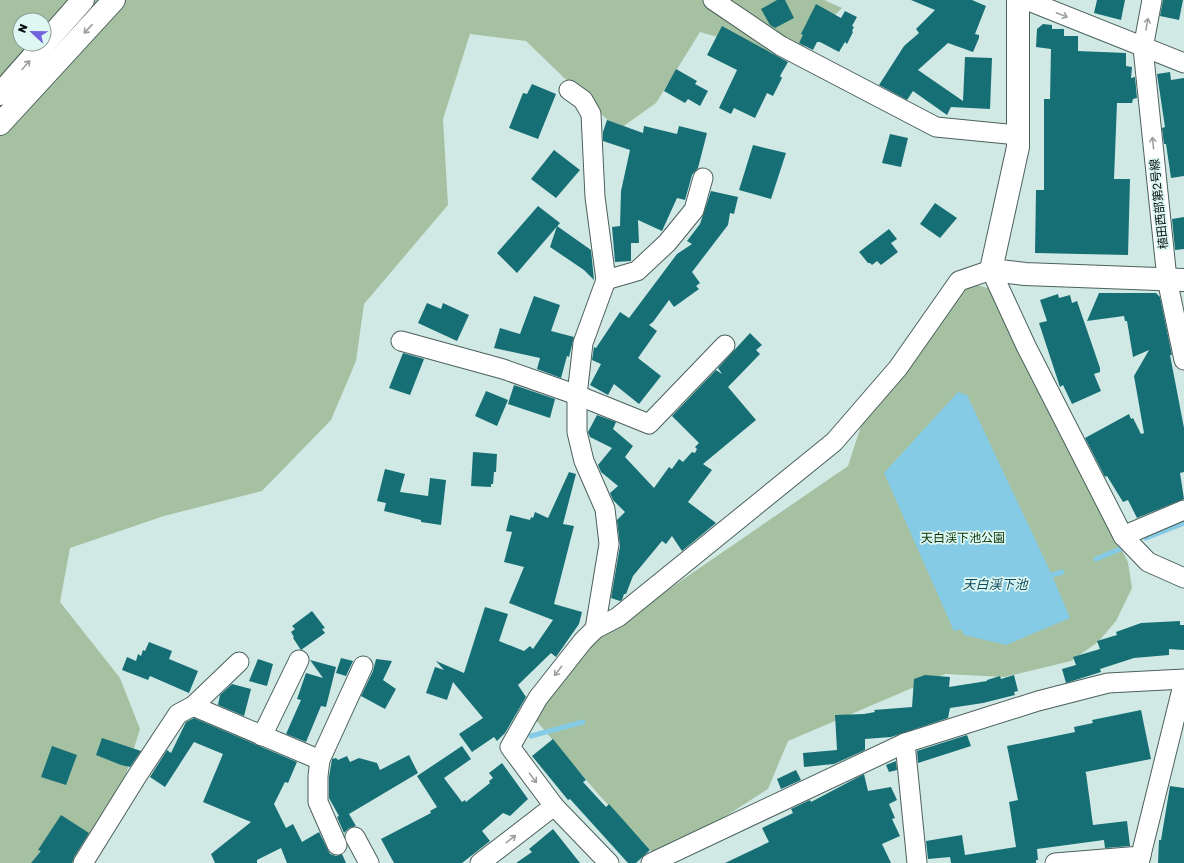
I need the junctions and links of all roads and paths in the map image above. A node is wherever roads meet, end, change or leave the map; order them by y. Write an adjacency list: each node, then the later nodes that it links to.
1 (82, 0): 10 (street, one-way to 1)
2 (114, 0): 11 (street, one-way to 11)
3 (713, 0): 12 (street)
4 (1018, 0): 12 (street)
5 (1026, 0): 7 (street, one-way to 7)
6 (1152, 0): 7 (street, 植田西部第2号線, one-way to 6)
7 (1143, 48): 8 (street); 15 (street, 植田西部第2号線, one-way to 7)
8 (1184, 63)
9 (569, 90): 16 (street)
10 (0, 94)
11 (0, 124)
12 (1018, 135): 14 (street)
13 (703, 178): 16 (street)
14 (992, 270): 15 (street); 22 (street); 24 (street)
15 (1175, 279): 19 (street, 植田西部第2号線)
16 (606, 280): 20 (street)
17 (401, 341): 20 (street)
18 (725, 345): 20 (street)
19 (1184, 360)
20 (577, 395): 24 (street)
21 (1184, 510): 22 (street)
22 (1123, 536): 23 (street)
23 (1184, 578)
24 (589, 635): 33 (street, one-way to 33)
25 (299, 660): 30 (street)
26 (239, 662): 29 (street)
27 (363, 666): 32 (street)
28 (1184, 680): 31 (street); 36 (street)
29 (193, 706): 30 (street); 37 (street)
30 (262, 736): 32 (street)
31 (905, 743): 41 (street); 42 (street)
32 (320, 760): 35 (street)
33 (554, 806): 39 (street, one-way to 33); 40 (street)
34 (355, 837): 38 (street)
35 (337, 845)
36 (1140, 859): 43 (street)
37 (83, 863)
38 (369, 863)
39 (480, 863)
40 (609, 863)
41 (651, 863)
42 (917, 863)
43 (1055, 863)

